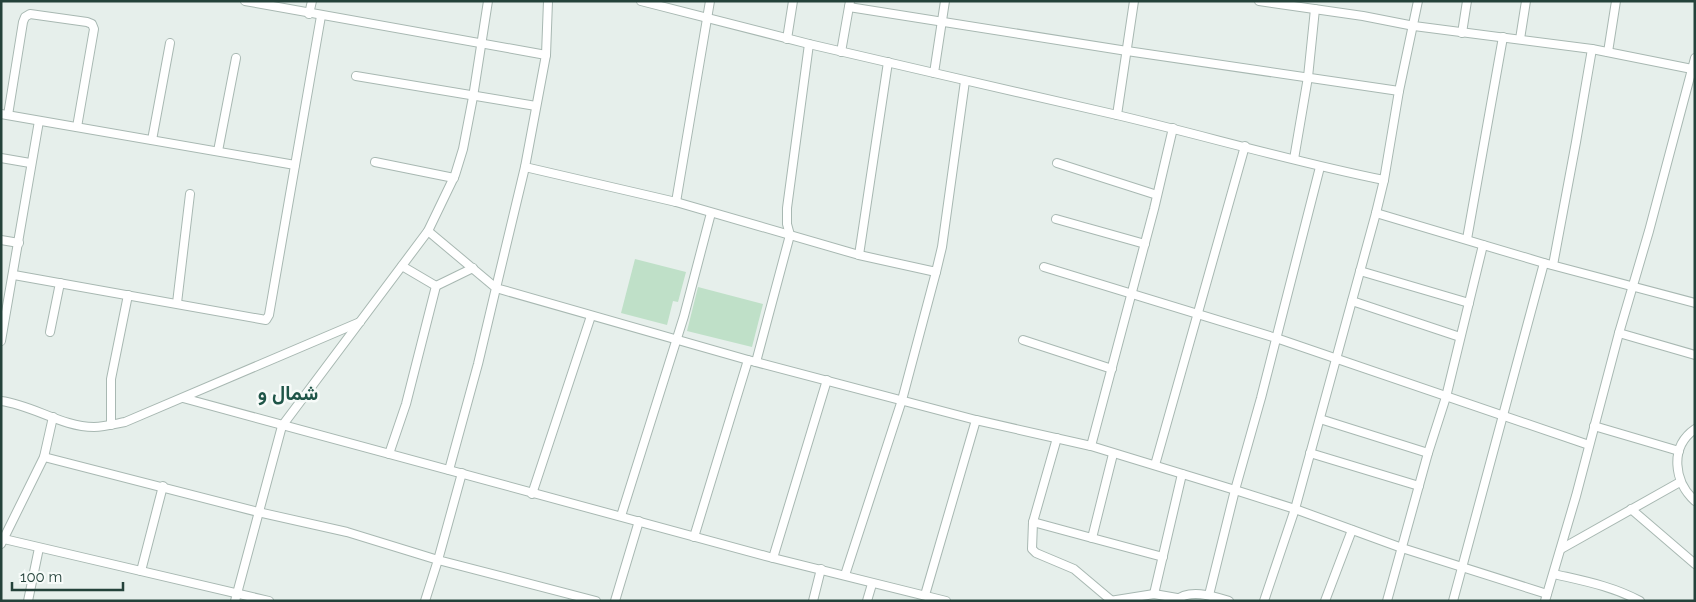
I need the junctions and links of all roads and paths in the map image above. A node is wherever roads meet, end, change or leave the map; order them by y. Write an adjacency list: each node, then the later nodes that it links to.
1 (245, 1): 18 (street)
2 (312, 1): 18 (street)
3 (488, 1): 28 (street)
4 (548, 1): 34 (street)
5 (641, 1): 20 (street)
6 (710, 1): 20 (street)
7 (793, 1): 25 (street)
8 (945, 1): 21 (street)
9 (1134, 1): 31 (street)
10 (1259, 1): 16 (street)
11 (1418, 1): 22 (street)
12 (1467, 1): 23 (street)
13 (1526, 1): 26 (street)
14 (1616, 1): 33 (street)
15 (849, 4): 21 (street); 32 (street)
16 (1300, 4): 17 (street)
17 (1315, 9): 22 (street); 41 (street)
18 (309, 14): 19 (street)
19 (321, 16): 28 (street); 59 (street)
20 (707, 18): 25 (street); 66 (street)
21 (942, 21): 31 (street); 39 (street)
22 (1414, 26): 23 (street); 43 (street)
23 (1462, 33): 24 (street)
24 (1503, 37): 26 (street); 73 (street)
25 (788, 39): 29 (street)
26 (1520, 39): 30 (street)
27 (170, 43): 51 (street)
28 (482, 44): 34 (street); 44 (street)
29 (809, 44): 32 (street); 71 (street)
30 (1592, 49): 33 (street); 79 (street)
31 (1128, 51): 41 (street); 47 (street)
32 (841, 52): 37 (street)
33 (1608, 52): 38 (street)
34 (546, 54): 45 (street)
35 (236, 58): 53 (street)
36 (1695, 58): 38 (street)
37 (888, 62): 39 (street); 77 (street)
38 (1692, 69): 88 (street)
39 (934, 73): 42 (street)
40 (356, 76): 44 (street)
41 (1308, 77): 43 (street); 55 (street)
42 (965, 81): 47 (street); 84 (street)
43 (1399, 90): 63 (street)
44 (473, 97): 45 (street); 62 (street)
45 (536, 106): 60 (street)
46 (5, 115): 48 (street); 49 (street)
47 (1117, 115): 50 (street)
48 (39, 121): 49 (street); 57 (street)
49 (77, 127): 51 (street)
50 (1173, 128): 52 (street); 65 (street)
51 (152, 140): 53 (street)
52 (1245, 146): 55 (street); 96 (street)
53 (218, 151): 59 (street)
54 (1, 158): 57 (street)
55 (1294, 159): 61 (street)
56 (375, 162): 62 (street)
57 (30, 163): 74 (street)
58 (1057, 163): 65 (street)
59 (295, 165): 93 (street)
60 (525, 167): 66 (street); 89 (street)
61 (1320, 167): 63 (street); 103 (street)
62 (454, 178): 70 (street)
63 (1384, 180): 67 (street)
64 (190, 194): 93 (street)
65 (1158, 196): 75 (street)
66 (676, 202): 68 (street)
67 (1376, 212): 73 (street); 83 (street)
68 (711, 214): 71 (street); 104 (street)
69 (1056, 219): 75 (street)
70 (428, 231): 80 (street); 82 (street)
71 (790, 235): 77 (street); 110 (street)
72 (1, 240): 74 (street)
73 (1467, 240): 76 (street)
74 (19, 243): 85 (street)
75 (1145, 244): 91 (street)
76 (1483, 245): 78 (street); 94 (street)
77 (859, 255): 84 (street)
78 (1544, 264): 79 (street); 117 (street)
79 (1553, 265): 88 (street)
80 (402, 266): 87 (street); 98 (street)
81 (1044, 267): 91 (street)
82 (473, 268): 87 (street); 89 (street)
83 (1360, 271): 92 (street); 94 (street)
84 (936, 272): 115 (street)
85 (14, 275): 86 (street); 99 (street)
86 (60, 283): 90 (street); 100 (street)
87 (436, 286): 131 (street)
88 (1632, 286): 95 (street); 101 (street)
89 (496, 288): 97 (street); 135 (street)
90 (128, 295): 93 (street); 121 (street)
91 (1132, 295): 96 (street); 111 (street)
92 (1352, 301): 102 (street); 108 (street)
93 (177, 303)
94 (1469, 303): 102 (street)
95 (1695, 303)
96 (1198, 315): 103 (street); 134 (street)
97 (591, 316): 104 (street); 142 (street)
98 (360, 322): 114 (street); 122 (street)
99 (2, 329): 106 (street)
100 (50, 332)
101 (1619, 333): 107 (street); 123 (street)
102 (1460, 337): 113 (street)
103 (1276, 338): 108 (street); 141 (street)
104 (675, 340): 109 (street); 147 (street)
105 (1023, 340): 111 (street)
106 (1, 341)
107 (1695, 354)
108 (1336, 359): 113 (street); 119 (street)
109 (748, 360): 110 (street); 151 (street)
110 (756, 362): 112 (street)
111 (1112, 369): 127 (street)
112 (827, 380): 115 (street); 158 (street)
113 (1446, 397): 117 (street); 130 (street)
114 (183, 398): 121 (street); 122 (street)
115 (902, 400): 120 (street); 165 (street)
116 (1, 401): 118 (street)
117 (1503, 416): 126 (street); 161 (street)
118 (53, 417): 121 (street); 133 (street)
119 (1320, 419): 129 (street); 130 (street)
120 (976, 420): 125 (street); 169 (street)
121 (111, 425)
122 (282, 426): 131 (street); 146 (street)
123 (1594, 426): 126 (street); 128 (street)
124 (1695, 429): 128 (street)
125 (1057, 438): 127 (street); 149 (street)
126 (1589, 445): 156 (street)
127 (1091, 446): 132 (street)
128 (1679, 451): 138 (street)
129 (1310, 453): 140 (street); 144 (street)
130 (1428, 453): 140 (street)
131 (389, 454): 135 (street)
132 (1113, 454): 134 (street); 152 (street)
133 (44, 457): 139 (street); 153 (street)
134 (1155, 465): 137 (street)
135 (450, 470): 136 (street)
136 (462, 473): 142 (street); 159 (street)
137 (1182, 474): 141 (street); 157 (street)
138 (1680, 482): 143 (street); 145 (street)
139 (163, 486): 146 (street); 163 (street)
140 (1419, 486): 155 (street)
141 (1235, 490): 144 (street); 170 (street)
142 (532, 494): 147 (street)
143 (1695, 501)
144 (1295, 509): 150 (street); 184 (street)
145 (1631, 509): 156 (street); 160 (street)
146 (258, 512): 159 (street); 167 (street)
147 (621, 516): 148 (street)
148 (639, 521): 151 (street); 179 (street)
149 (1033, 522): 152 (street); 172 (street)
150 (1352, 530): 155 (street); 185 (street)
151 (694, 536): 158 (street)
152 (1092, 538): 157 (street)
153 (2, 541): 154 (street)
154 (39, 548): 163 (street); 174 (street)
155 (1402, 548): 161 (street); 186 (street)
156 (1561, 549): 164 (street)
157 (1163, 557): 168 (street)
158 (773, 558): 162 (street)
159 (438, 560): 177 (street); 178 (street)
160 (1695, 564)
161 (1461, 566): 171 (street); 187 (street)
162 (821, 569): 165 (street); 180 (street)
163 (142, 571): 167 (street)
164 (1554, 574): 171 (street); 188 (street)
165 (845, 575): 166 (street)
166 (872, 584): 169 (street); 181 (street)
167 (237, 592): 175 (street); 176 (street)
168 (1154, 594): 172 (street); 173 (street)
169 (924, 595): 182 (street)
170 (1209, 595): 173 (street); 183 (street)
171 (1546, 597)
172 (1111, 600)
173 (1176, 600)
174 (28, 601)
175 (235, 601)
176 (269, 601)
177 (425, 601)
178 (596, 601)
179 (615, 601)
180 (813, 601)
181 (868, 601)
182 (946, 601)
183 (1229, 601)
184 (1264, 601)
185 (1325, 601)
186 (1387, 601)
187 (1453, 601)
188 (1640, 601)

